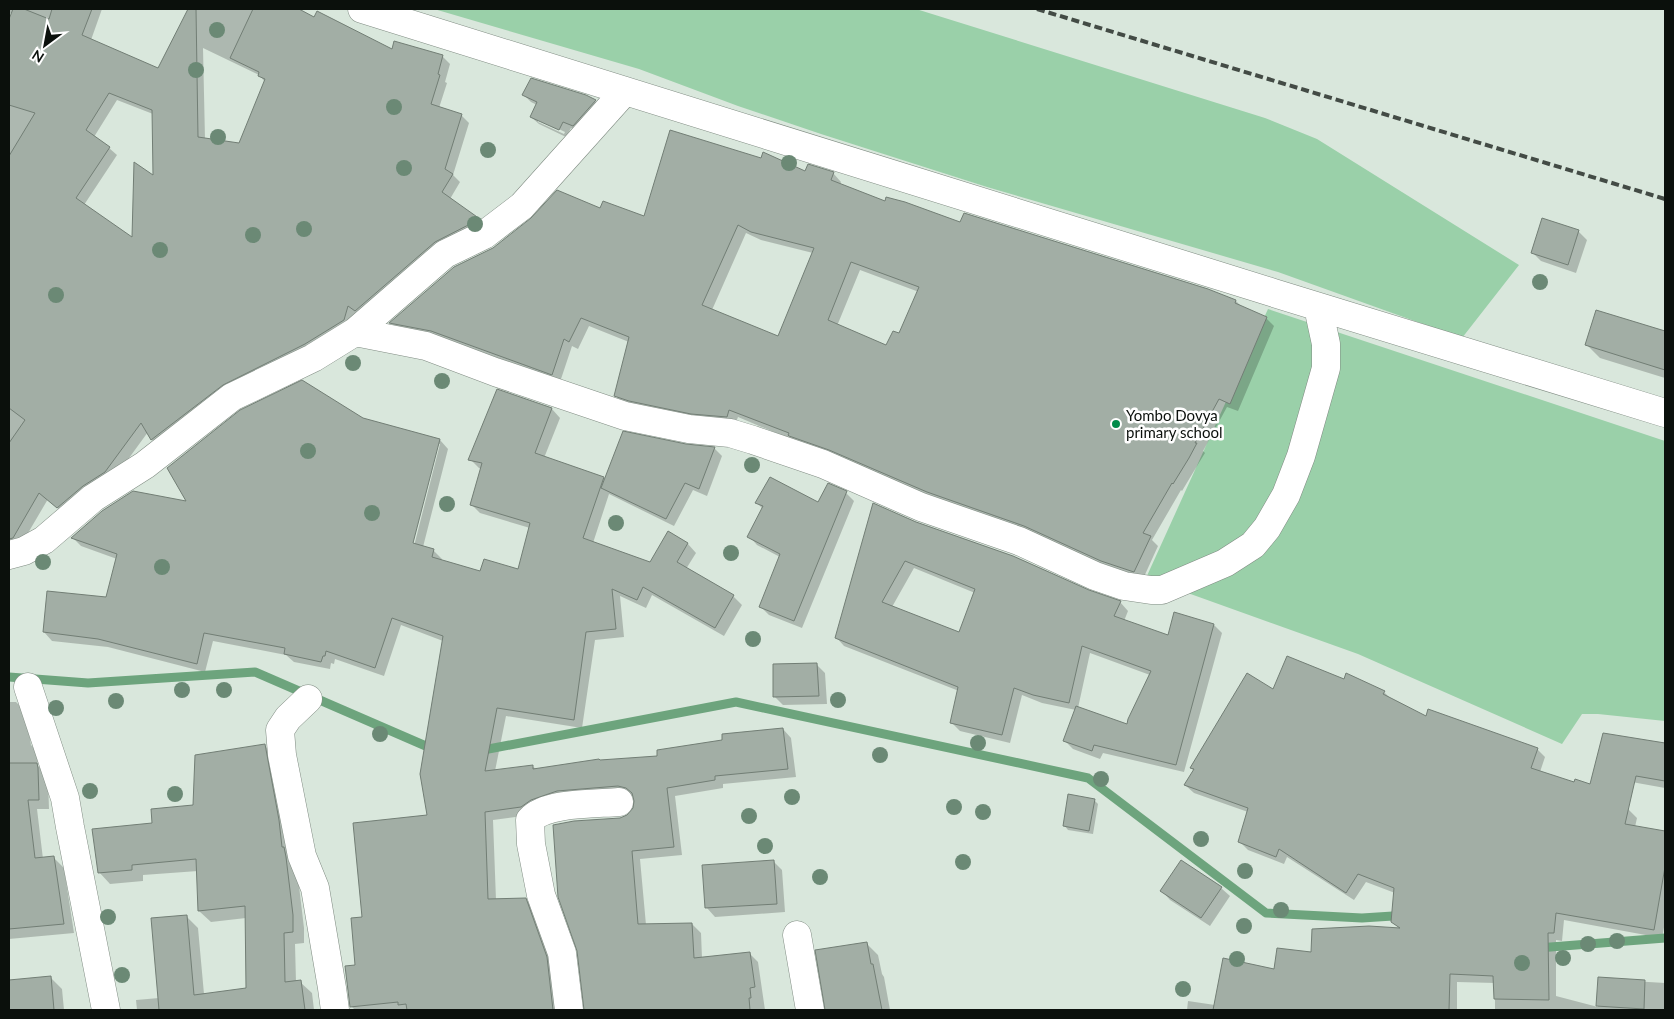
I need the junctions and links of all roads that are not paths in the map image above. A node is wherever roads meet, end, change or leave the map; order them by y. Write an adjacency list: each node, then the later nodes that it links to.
1 (362, 9): 2 (street)
2 (625, 91): 3 (street); 4 (street)
3 (1318, 307): 4 (street); 5 (street)
4 (355, 332): 6 (street)
5 (1665, 413)
6 (9, 555)
7 (28, 688): 11 (street)
8 (308, 699): 12 (street)
9 (619, 802): 13 (street)
10 (797, 935): 14 (street)
11 (106, 1010)
12 (334, 1010)
13 (569, 1010)
14 (810, 1010)

